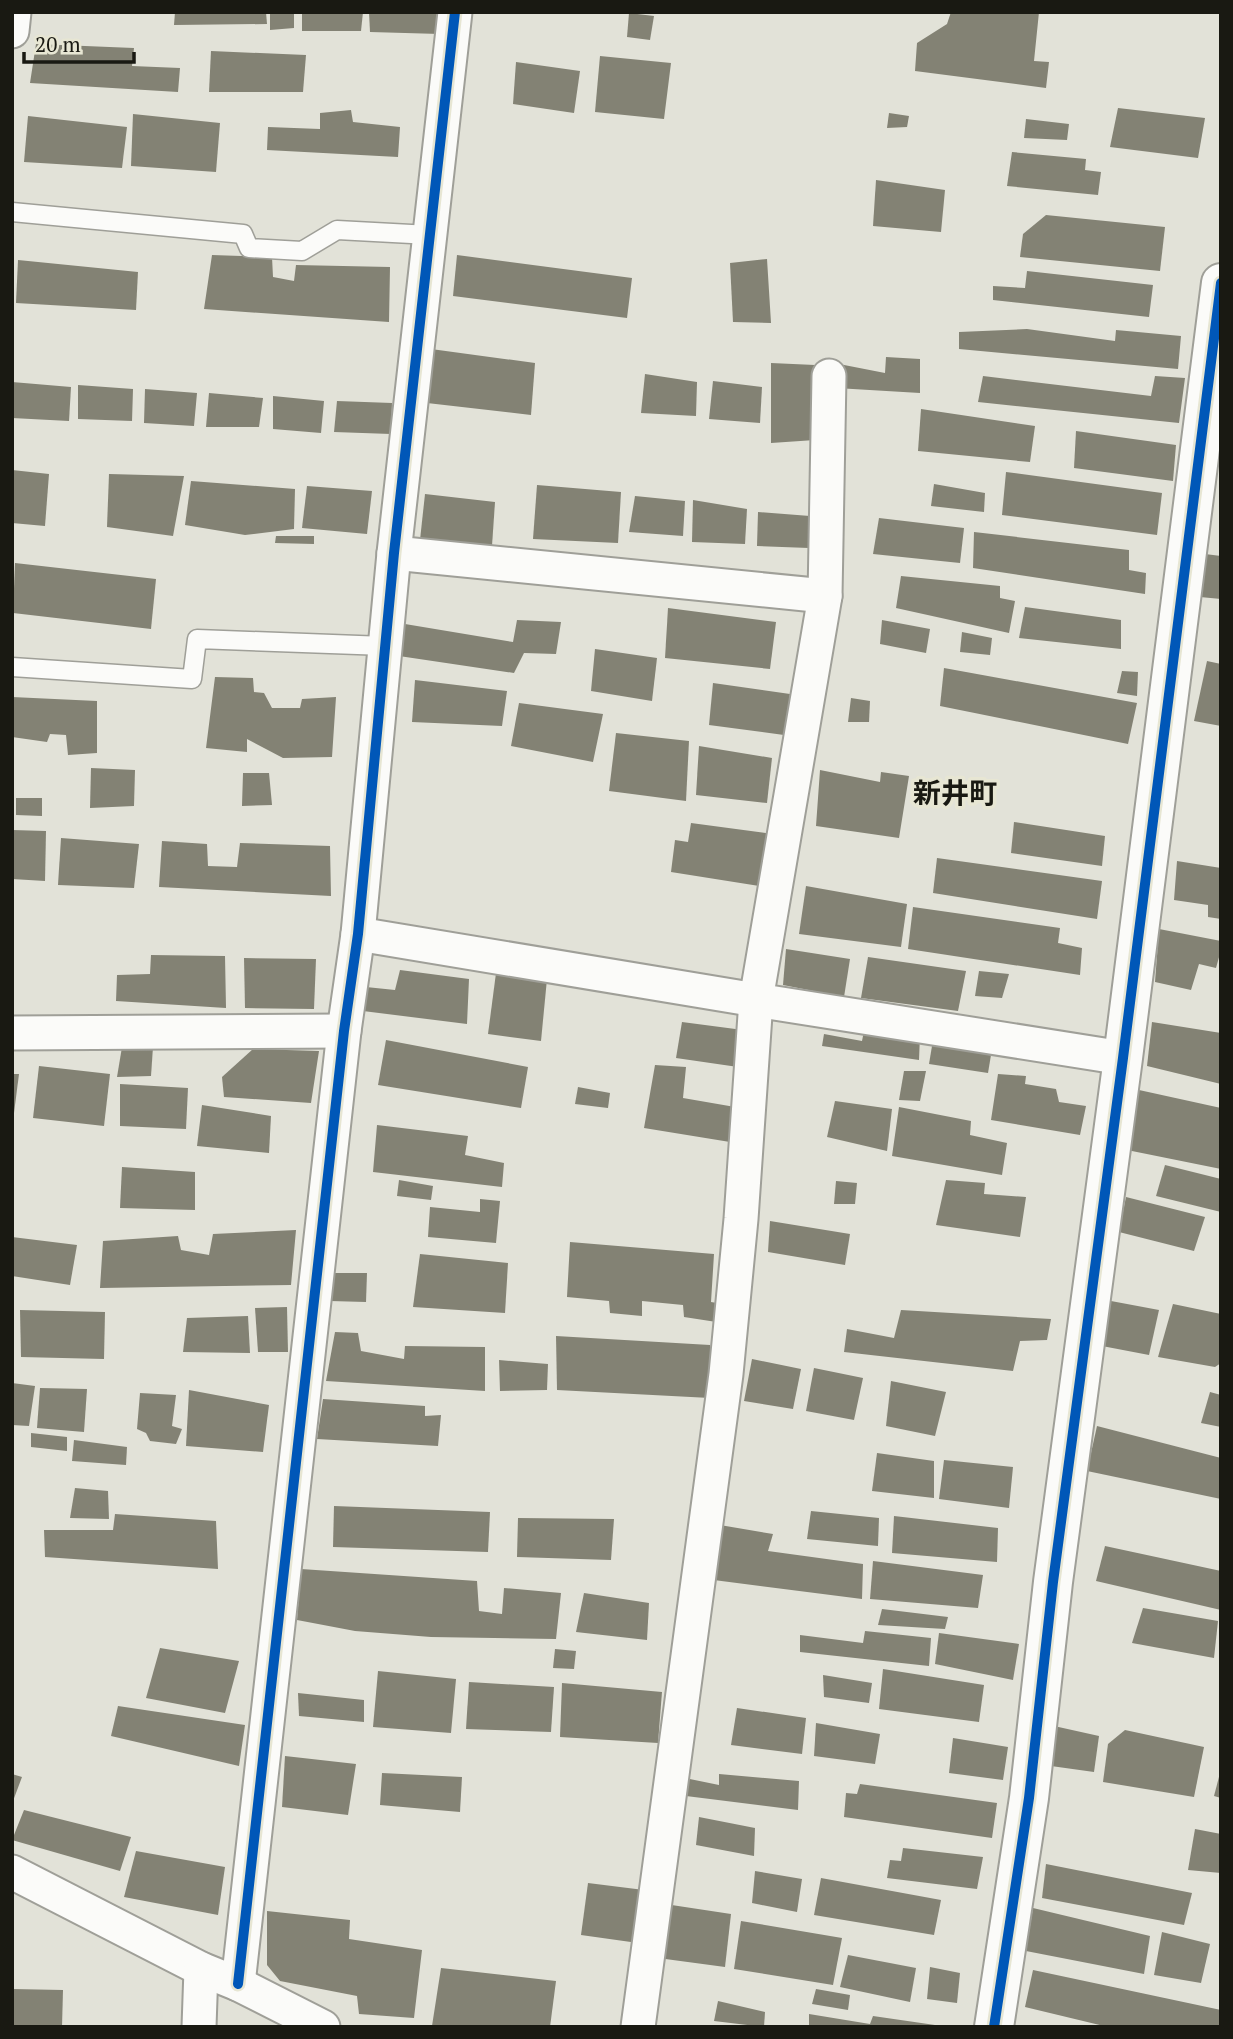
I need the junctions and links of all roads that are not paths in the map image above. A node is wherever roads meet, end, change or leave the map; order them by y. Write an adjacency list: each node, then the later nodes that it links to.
1 (14, 12): 3 (street)
2 (455, 12): 5 (street)
3 (12, 31)
4 (12, 212): 5 (lane)
5 (430, 235): 8 (street)
6 (1221, 283): 16 (street)
7 (829, 376): 9 (street)
8 (394, 554): 9 (street); 10 (street)
9 (825, 596): 13 (street)
10 (385, 646): 11 (lane); 12 (street)
11 (12, 667)
12 (358, 934): 13 (street); 14 (street)
13 (756, 1000): 16 (street); 22 (street)
14 (344, 1031): 15 (street); 19 (street)
15 (12, 1033)
16 (1123, 1058): 23 (street)
17 (12, 1872): 18 (street)
18 (201, 1969): 19 (street); 20 (street)
19 (238, 1984): 21 (street)
20 (199, 2027)
21 (323, 2027)
22 (638, 2027)
23 (994, 2027)

